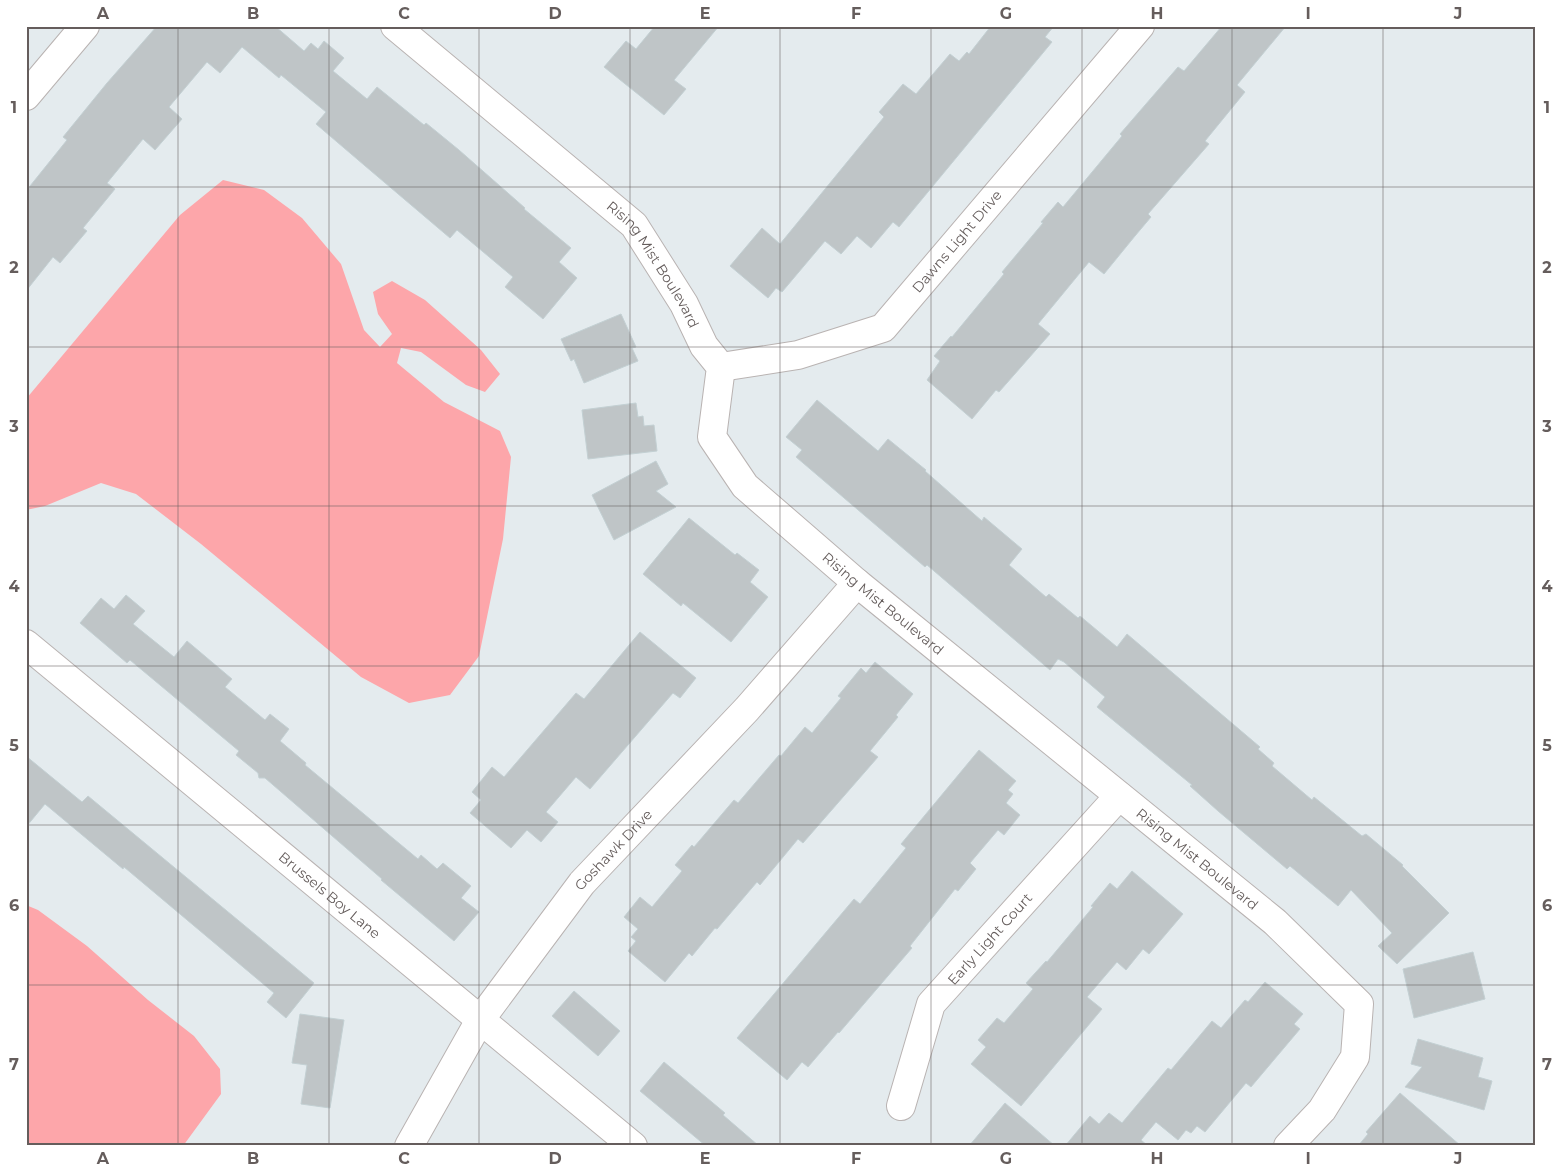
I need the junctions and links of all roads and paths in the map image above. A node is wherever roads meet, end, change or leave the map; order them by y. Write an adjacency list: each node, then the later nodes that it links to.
1 (85, 26): 4 (street)
2 (395, 26): 5 (street, Rising Mist Boulevard)
3 (1140, 26): 5 (street, Dawns Light Drive)
4 (26, 96)
5 (721, 367): 6 (street, Rising Mist Boulevard)
6 (857, 582): 8 (street, Rising Mist Boulevard); 9 (street, Goshawk Drive)
7 (26, 644): 9 (street, Brussels Boy Lane)
8 (1120, 796): 10 (street, Early Light Court); 13 (street, Rising Mist Boulevard)
9 (480, 1020): 11 (street, Goshawk Drive); 12 (street, Brussels Boy Lane)
10 (901, 1106)
11 (409, 1146)
12 (633, 1146)
13 (1288, 1146)

